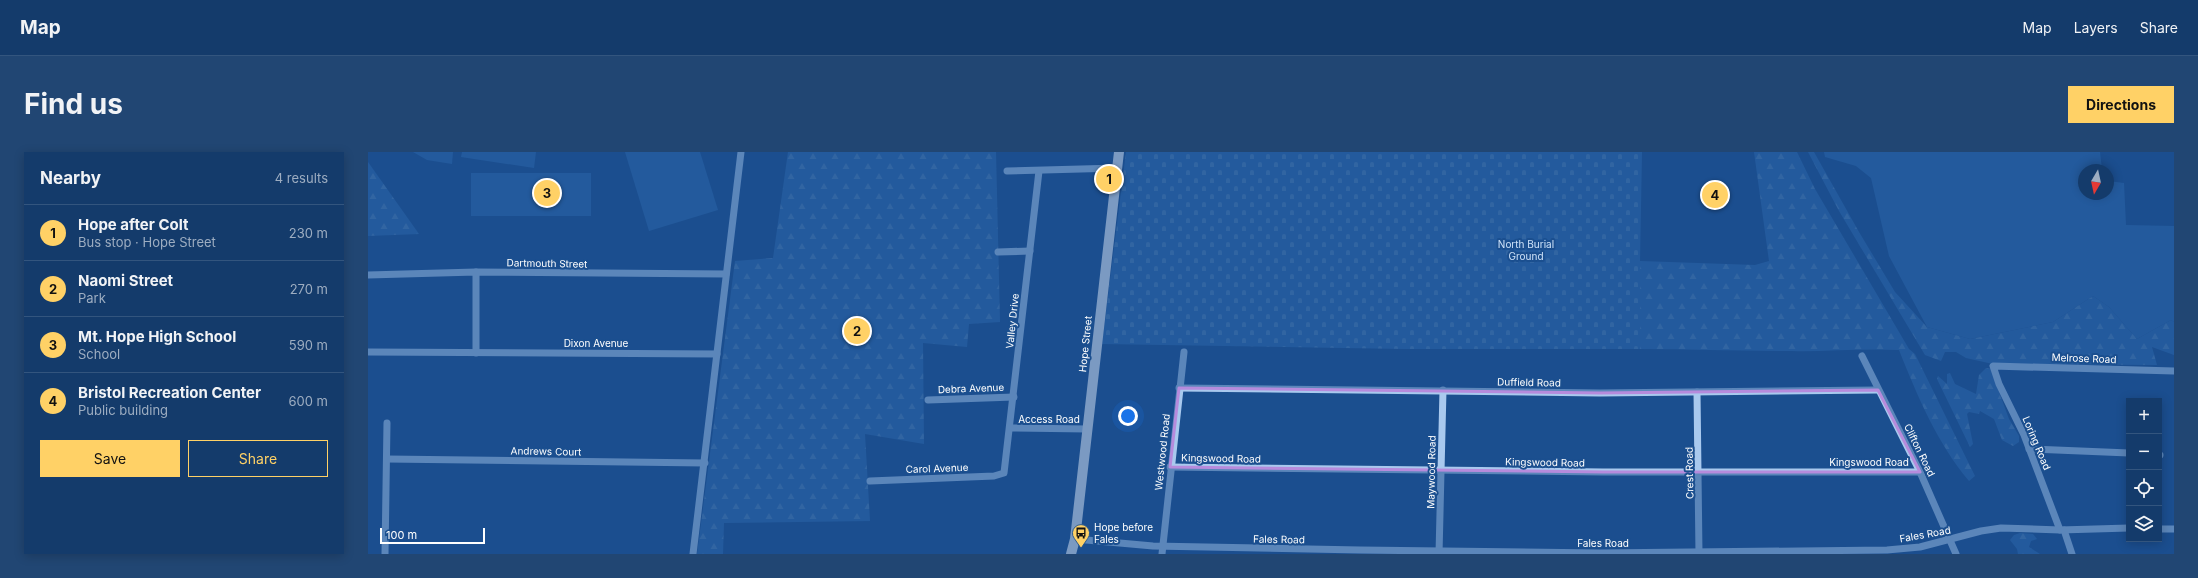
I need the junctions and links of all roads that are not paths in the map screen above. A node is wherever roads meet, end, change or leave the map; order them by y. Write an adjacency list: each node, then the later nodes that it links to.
1 (741, 152): 9 (street)
2 (1119, 152): 3 (main road, Hope Street)
3 (1118, 168): 5 (street); 26 (main road, Hope Street)
4 (1007, 170): 5 (street)
5 (1039, 171): 6 (street, Valley Drive)
6 (1030, 251): 7 (street); 22 (street, Valley Drive)
7 (998, 252)
8 (476, 272): 9 (street, Dartmouth Street); 10 (street, Dartmouth Street); 13 (street)
9 (726, 274): 14 (street)
10 (368, 275)
11 (368, 352): 13 (street, Dixon Avenue)
12 (1184, 352): 18 (street, Westwood Road)
13 (476, 353): 14 (street, Dixon Avenue)
14 (716, 354): 30 (street)
15 (1862, 356): 20 (street, Clifton Road)
16 (1993, 366): 17 (street, Melrose Road); 27 (street, Loring Road)
17 (2174, 371)
18 (1179, 388): 19 (street, Duffield Road); 31 (street, Westwood Road)
19 (1443, 390): 21 (street, Duffield Road); 32 (street, Maywood Road)
20 (1878, 390): 21 (street, Duffield Road); 34 (street, Clifton Road)
21 (1697, 392): 33 (street, Crest Road)
22 (1014, 397): 23 (street, Debra Avenue); 25 (street, Valley Drive)
23 (928, 400)
24 (388, 423): 29 (street)
25 (1011, 428): 26 (street, Access Road); 35 (street, Valley Drive)
26 (1088, 429): 41 (main road, Hope Street)
27 (2029, 449): 28 (street); 40 (street, Loring Road)
28 (2126, 453)
29 (387, 459): 30 (street, Andrews Court); 46 (street)
30 (705, 463): 47 (street)
31 (1170, 467): 32 (street, Kingswood Road); 43 (street, Westwood Road)
32 (1440, 471): 33 (street, Kingswood Road); 44 (street, Maywood Road)
33 (1699, 472): 34 (street, Kingswood Road); 45 (street, Crest Road)
34 (1920, 472): 42 (street, Clifton Road)
35 (1004, 473): 36 (street, Carol Avenue)
36 (870, 481)
37 (2126, 528): 40 (street, Fales Road)
38 (2162, 529): 39 (street)
39 (2174, 529)
40 (2062, 530): 42 (street, Fales Road); 52 (street, Loring Road)
41 (1075, 539): 43 (street, Fales Road); 48 (main road, Hope Street); 49 (main road, Hope Street)
42 (1951, 540): 45 (street, Fales Road); 51 (street, Clifton Road)
43 (1163, 546): 44 (street, Fales Road); 50 (street, Westwood Road)
44 (1439, 552): 45 (street, Fales Road)
45 (1699, 553)
46 (385, 554)
47 (693, 554)
48 (1071, 554)
49 (1078, 554)
50 (1162, 554)
51 (1956, 554)
52 (2072, 554)

